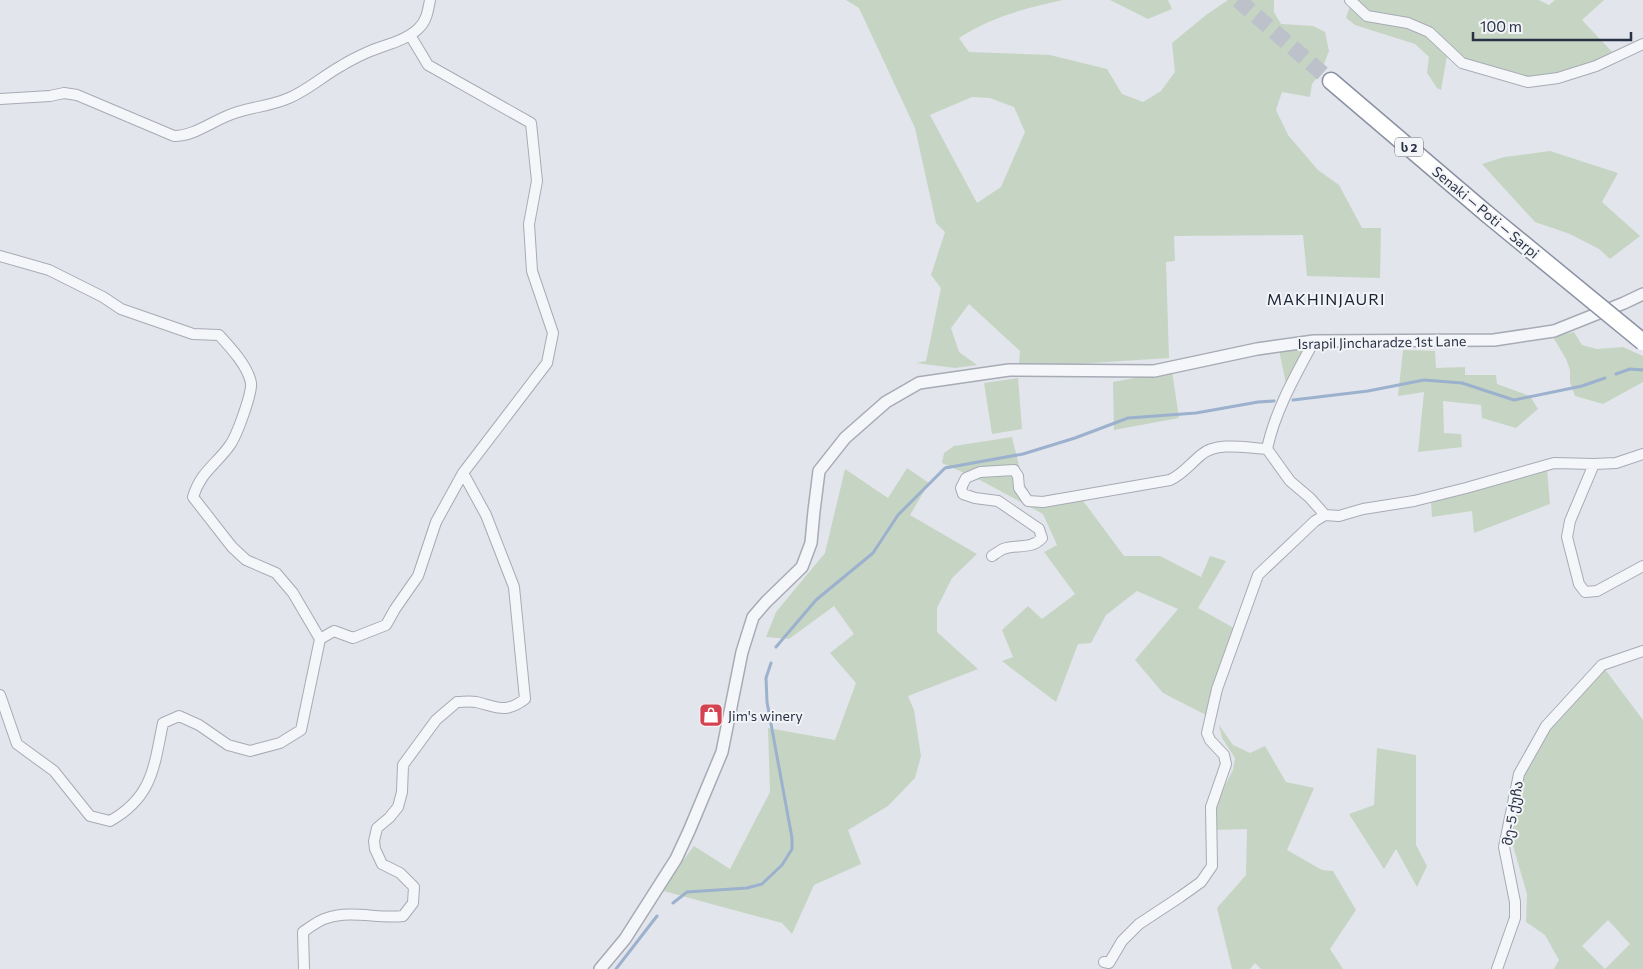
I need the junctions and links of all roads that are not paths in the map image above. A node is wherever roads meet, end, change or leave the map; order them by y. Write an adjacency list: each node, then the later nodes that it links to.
1 (430, 0): 3 (street)
2 (1350, 0): 4 (street)
3 (410, 35): 6 (street); 14 (street)
4 (1643, 44)
5 (1331, 81): 10 (highway, Senaki — Poti — Sarpi / ს 2, bridge)
6 (0, 99)
7 (0, 256): 18 (street)
8 (1643, 294): 9 (street, Israpil Jincharadze 1st Lane)
9 (1314, 341): 11 (street); 23 (street, Israpil Jincharadze 1st Lane)
10 (1643, 342)
11 (1267, 449): 15 (street); 16 (street)
12 (1643, 454): 13 (street)
13 (1594, 464): 15 (street); 17 (street)
14 (463, 473): 18 (street); 22 (street)
15 (1325, 515): 21 (street)
16 (992, 556)
17 (1643, 566)
18 (320, 639): 20 (street)
19 (1643, 650): 24 (street, მე-5 ქუჩა)
20 (0, 695)
21 (1104, 962)
22 (304, 969)
23 (600, 969)
24 (1497, 969)

